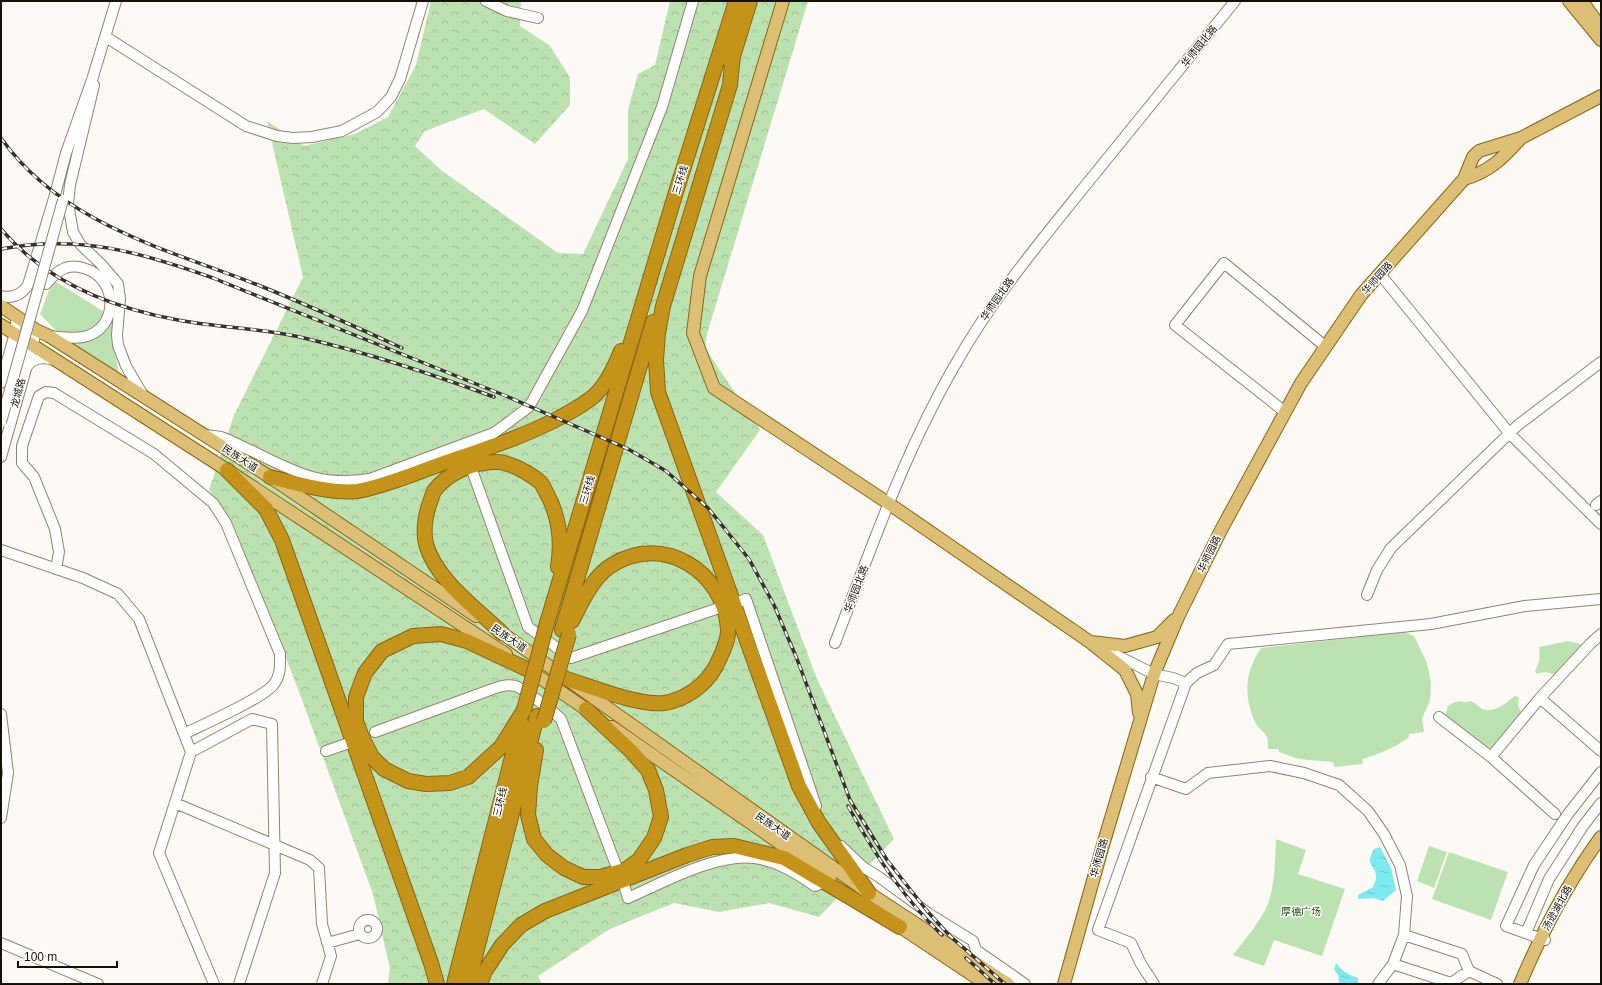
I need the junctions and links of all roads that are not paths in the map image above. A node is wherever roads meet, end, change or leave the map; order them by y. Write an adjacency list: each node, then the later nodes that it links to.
1 (116, 1): 15 (street)
2 (119, 1): 15 (street)
3 (418, 1): 15 (street)
4 (423, 1): 15 (street)
5 (486, 1): 13 (street)
6 (693, 1): 47 (street)
7 (736, 1): 22 (highway, 三环线)
8 (750, 1): 17 (highway, 三环线)
9 (783, 1): 52 (main road)
10 (1235, 1): 52 (street, 华师园北路)
11 (1569, 1): 16 (main road)
12 (1582, 1): 14 (main road)
13 (538, 18)
14 (1601, 28)
15 (108, 36): 18 (street)
16 (1601, 40)
17 (733, 55): 27 (highway); 62 (highway, 三环线)
18 (93, 81): 23 (street); 25 (street); 42 (street)
19 (1601, 96): 20 (main road)
20 (1521, 138): 21 (main road); 21 (main road)
21 (1464, 179): 24 (main road, 华师园路)
22 (676, 192): 51 (highway); 61 (highway, 三环线)
23 (61, 201): 37 (street, bridge); 44 (street, bridge)
24 (1380, 274): 35 (main road, 华师园路); 46 (street)
25 (1, 296)
26 (1, 306): 28 (main road, 民族大道)
27 (663, 306): 62 (highway); 100 (highway)
28 (17, 316): 31 (main road, 民族大道); 32 (street, 龙城路)
29 (1, 325): 32 (main road, 民族大道)
30 (1, 329): 36 (street)
31 (36, 330): 33 (main road, 民族大道); 34 (street, 龙城路)
32 (14, 333): 34 (main road, 民族大道); 36 (street, 龙城路)
33 (49, 336): 37 (street, bridge); 42 (main road, 民族大道)
34 (33, 344): 38 (main road, 民族大道); 40 (street, 龙城路)
35 (1326, 347): 43 (main road, 华师园路); 43 (street)
36 (8, 359): 41 (street, 龙城路)
37 (18, 361): 45 (street, bridge)
38 (57, 361): 40 (street); 49 (main road, 民族大道)
39 (1601, 362): 46 (street)
40 (24, 371): 48 (street, 龙城路)
41 (1, 384)
42 (144, 397): 47 (main road, 民族大道)
43 (1285, 412): 60 (main road, 华师园路)
44 (1, 413)
45 (1, 422)
46 (1510, 434): 53 (street); 56 (street)
47 (204, 435): 51 (main road, 民族大道)
48 (1, 457)
49 (227, 470): 67 (main road, 民族大道); 114 (highway)
50 (472, 470): 59 (street)
51 (270, 477): 63 (main road, 民族大道)
52 (888, 503): 65 (main road); 66 (street, 华师园北路)
53 (1601, 524)
54 (1, 550): 55 (street)
55 (56, 569): 79 (street); 79 (street)
56 (1367, 595)
57 (1601, 600): 70 (street)
58 (738, 602): 121 (street)
59 (719, 608)
60 (1178, 617): 65 (main road); 68 (main road, 华师园路)
61 (547, 623): 63 (highway); 73 (highway, 三环线, bridge)
62 (567, 628): 69 (highway); 76 (highway, 三环线)
63 (502, 633): 69 (main road, 民族大道)
64 (1600, 637): 71 (street)
65 (1090, 642): 68 (street); 77 (main road)
66 (835, 643)
67 (531, 670): 72 (main road, 民族大道); 73 (highway)
68 (1154, 674): 70 (street); 77 (main road, 华师园路)
69 (567, 679): 100 (main road, 民族大道)
70 (1186, 683): 88 (street)
71 (1540, 698): 83 (street); 85 (street)
72 (586, 709): 81 (highway); 101 (main road, 民族大道)
73 (524, 710): 115 (highway, 三环线)
74 (1, 714): 93 (street)
75 (1439, 717): 85 (street)
76 (541, 718): 81 (highway); 116 (highway, 三环线)
77 (1140, 718): 122 (main road, 华师园路)
78 (375, 732): 97 (street)
79 (184, 734): 84 (street)
80 (349, 743): 82 (street)
81 (536, 750): 117 (highway)
82 (326, 751)
83 (1601, 751)
84 (191, 752): 90 (street); 96 (street)
85 (1491, 757): 92 (street)
86 (1, 763): 89 (street)
87 (1601, 772): 102 (street)
88 (1151, 777): 104 (street); 123 (street)
89 (1, 778)
90 (174, 803): 96 (street); 111 (street)
91 (1601, 803): 102 (street)
92 (1556, 814)
93 (1, 818)
94 (1601, 837): 105 (main road, 汤逊湖北路)
95 (1601, 844): 105 (main road, 汤逊湖北路)
96 (275, 845): 107 (street); 112 (street)
97 (617, 868)
98 (824, 882): 99 (street); 101 (highway); 118 (highway)
99 (624, 885)
100 (869, 893): 120 (main road, 民族大道)
101 (900, 927): 119 (main road, 民族大道)
102 (1526, 933): 105 (street)
103 (360, 934): 107 (street)
104 (1404, 935): 108 (street); 109 (street)
105 (1542, 939): 126 (main road, 汤逊湖北路)
106 (1, 943): 110 (street)
107 (327, 943): 113 (street)
108 (1393, 964): 109 (street); 124 (street)
109 (1469, 972): 125 (street)
110 (98, 984)
111 (214, 984)
112 (239, 984)
113 (322, 984)
114 (436, 984)
115 (454, 984)
116 (468, 984)
117 (476, 984)
118 (480, 984)
119 (986, 984)
120 (1008, 984)
121 (1025, 984)
122 (1064, 984)
123 (1154, 984)
124 (1378, 984)
125 (1497, 984)
126 (1522, 984)

